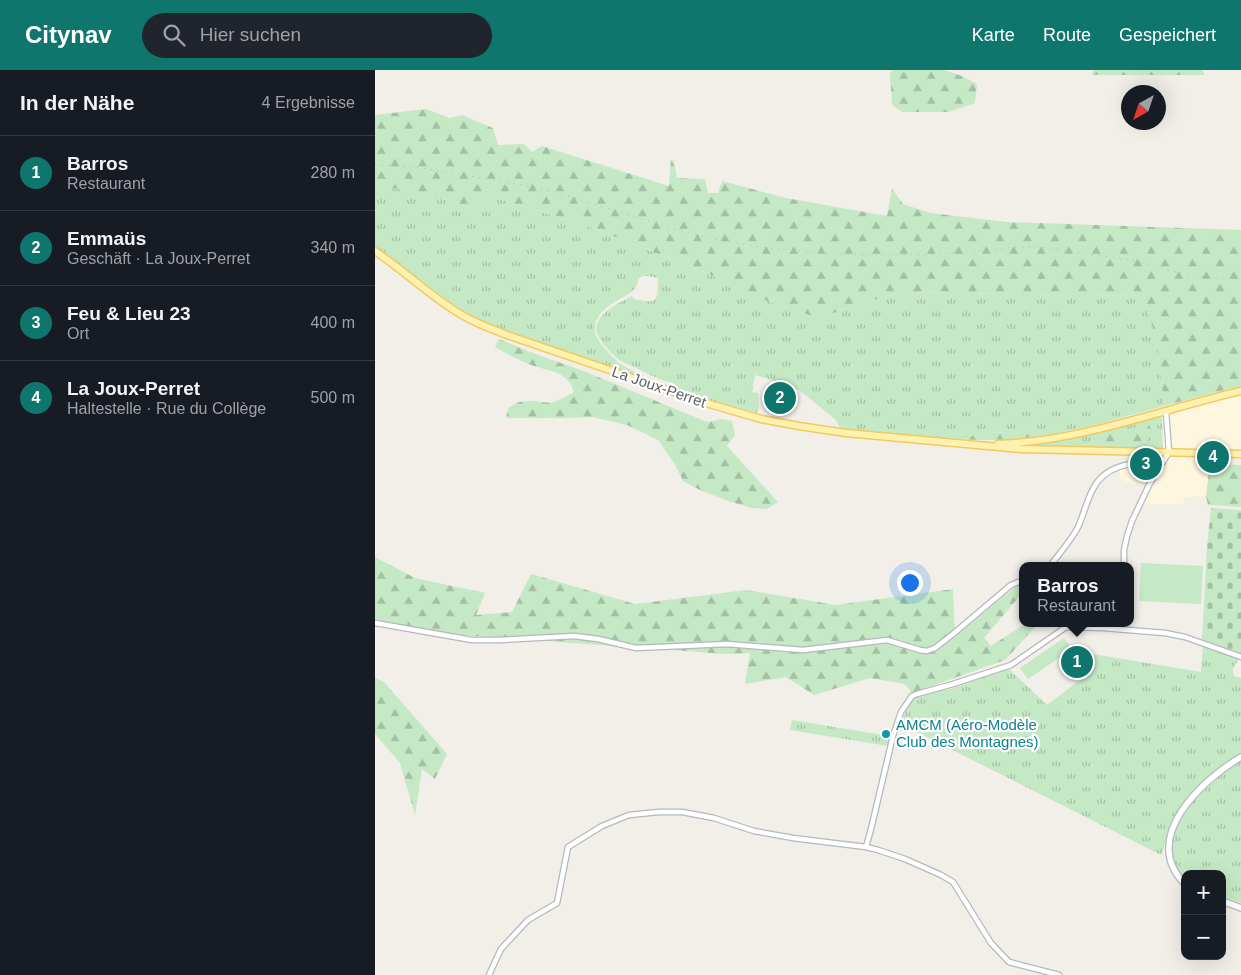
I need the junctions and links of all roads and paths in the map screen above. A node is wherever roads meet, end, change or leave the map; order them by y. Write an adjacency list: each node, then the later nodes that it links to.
1 (375, 251): 4 (main road, La Joux-Perret)
2 (1241, 391): 3 (main road, La Joux-Perret)
3 (1166, 411): 4 (main road, La Joux-Perret); 5 (street)
4 (971, 445): 5 (main road, La Joux-Perret)
5 (1169, 452): 6 (main road, La Joux-Perret); 7 (street)
6 (1241, 454)
7 (1164, 460): 8 (street); 9 (street)
8 (1053, 562)
9 (1124, 562)
10 (1019, 582): 11 (street)
11 (375, 622)
12 (1124, 630): 13 (street); 15 (street)
13 (1241, 657)
14 (1241, 757): 16 (main road)
15 (865, 847): 19 (street); 20 (street)
16 (1181, 879)
17 (1226, 902): 18 (main road)
18 (1241, 908)
19 (489, 975)
20 (1059, 975)

